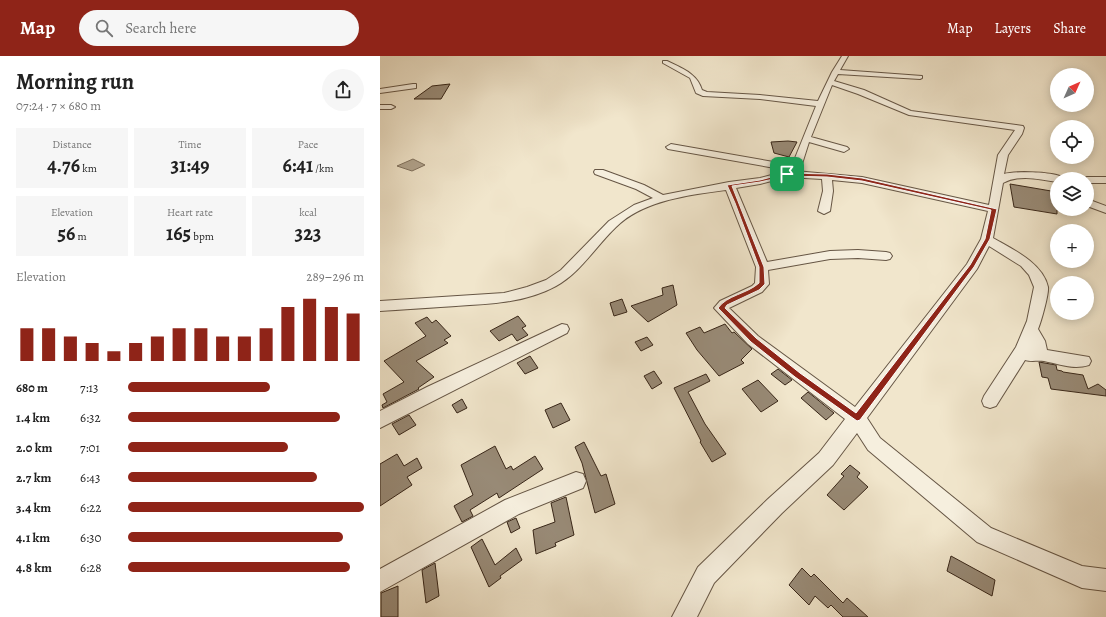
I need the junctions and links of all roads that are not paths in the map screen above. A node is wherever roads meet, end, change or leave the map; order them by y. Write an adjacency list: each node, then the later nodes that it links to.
1 (845, 56): 3 (street)
2 (665, 62): 7 (street)
3 (832, 77): 4 (street); 7 (street); 19 (street)
4 (920, 77)
5 (413, 86): 6 (street)
6 (380, 91)
7 (821, 104): 10 (street)
8 (380, 107): 9 (street)
9 (391, 107)
10 (806, 138): 12 (street); 13 (street)
11 (671, 147): 13 (street)
12 (844, 149)
13 (790, 171): 15 (street); 20 (street)
14 (599, 172): 21 (street)
15 (827, 176): 23 (street); 25 (street)
16 (1050, 178): 19 (street)
17 (1094, 180): 18 (street)
18 (1106, 180)
19 (998, 182): 23 (street)
20 (729, 185): 21 (street); 28 (street)
21 (661, 198): 29 (street)
22 (1094, 205): 24 (street)
23 (994, 209): 26 (street)
24 (1106, 210)
25 (824, 211)
26 (987, 239): 31 (street); 36 (street)
27 (886, 256): 28 (street)
28 (762, 267): 36 (street)
29 (380, 306)
30 (562, 329): 37 (street)
31 (1031, 330): 32 (street); 33 (street)
32 (1023, 349): 33 (street); 35 (street)
33 (1039, 353): 34 (street)
34 (1083, 361)
35 (990, 401)
36 (857, 418): 39 (street); 41 (street)
37 (380, 420)
38 (576, 481): 40 (street)
39 (1106, 580)
40 (380, 581)
41 (684, 617)

